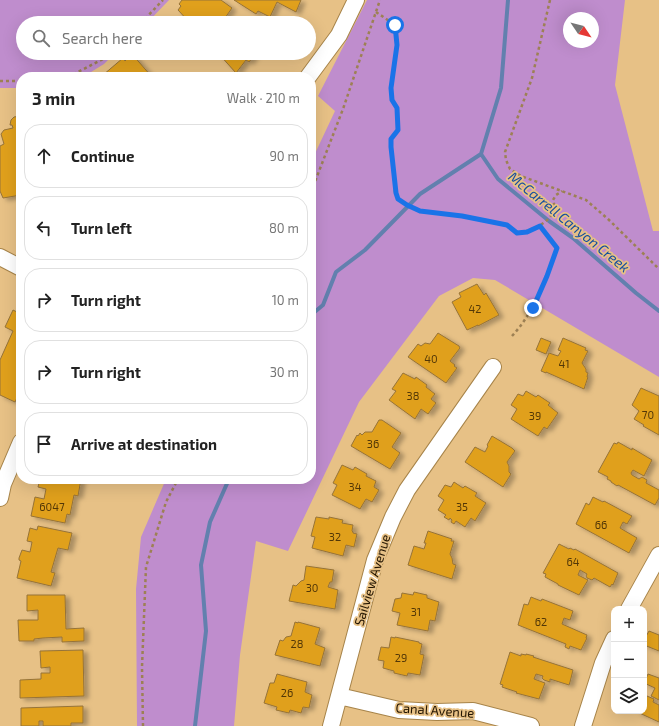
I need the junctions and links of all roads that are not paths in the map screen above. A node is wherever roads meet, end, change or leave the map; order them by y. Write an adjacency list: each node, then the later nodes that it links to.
1 (356, 0): 2 (street)
2 (312, 72)
3 (0, 256): 4 (street)
4 (16, 265)
5 (493, 367): 11 (street, Sailview Avenue)
6 (16, 454): 7 (street)
7 (0, 498)
8 (659, 555): 9 (street)
9 (631, 606)
10 (613, 642): 14 (street)
11 (339, 696): 12 (street, Sailview Avenue); 13 (street, Canal Avenue)
12 (331, 726)
13 (531, 726)
14 (584, 726)

